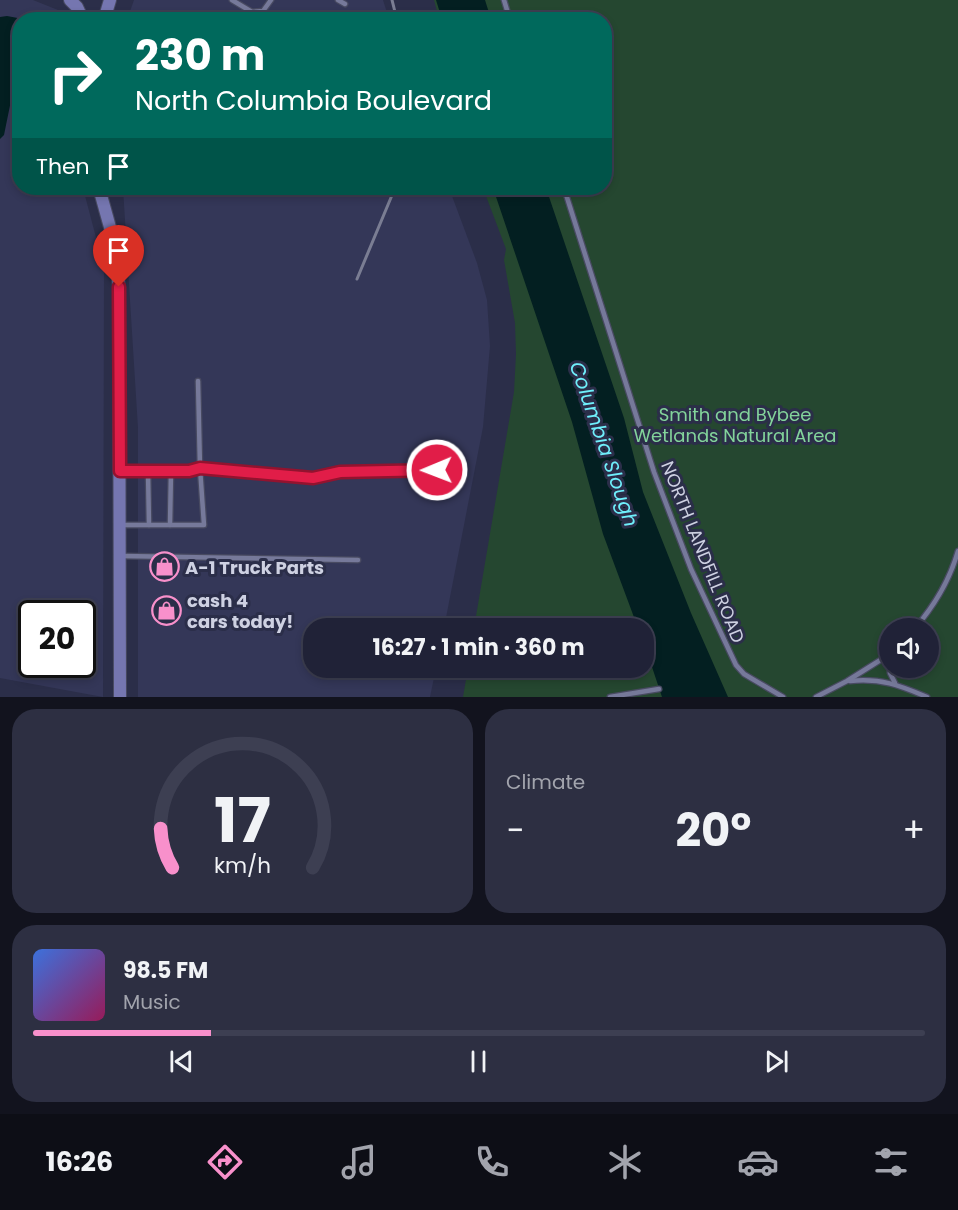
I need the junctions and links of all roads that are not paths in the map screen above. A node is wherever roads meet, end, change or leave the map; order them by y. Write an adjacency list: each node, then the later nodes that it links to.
1 (70, 0): 6 (main road)
2 (232, 0): 3 (lane)
3 (271, 0)
4 (338, 0): 5 (lane)
5 (345, 4)
6 (79, 12)
7 (101, 195): 12 (main road)
8 (566, 195): 29 (lane, NORTH LANDFILL ROAD)
9 (198, 381): 10 (lane)
10 (200, 468): 11 (lane); 14 (lane); 17 (lane)
11 (437, 470)
12 (120, 471): 13 (lane); 15 (main road)
13 (148, 471): 14 (lane); 16 (lane)
14 (171, 471): 17 (lane)
15 (120, 525): 16 (lane); 19 (main road)
16 (149, 525): 17 (lane)
17 (170, 525)
18 (958, 551): 21 (lane)
19 (120, 556): 20 (lane); 27 (main road)
20 (358, 561)
21 (922, 618)
22 (879, 661): 24 (lane)
23 (892, 678): 25 (lane)
24 (847, 681): 25 (lane); 30 (lane)
25 (895, 684): 31 (lane)
26 (659, 689): 28 (lane)
27 (120, 697)
28 (610, 697)
29 (783, 697)
30 (816, 697)
31 (927, 697)

